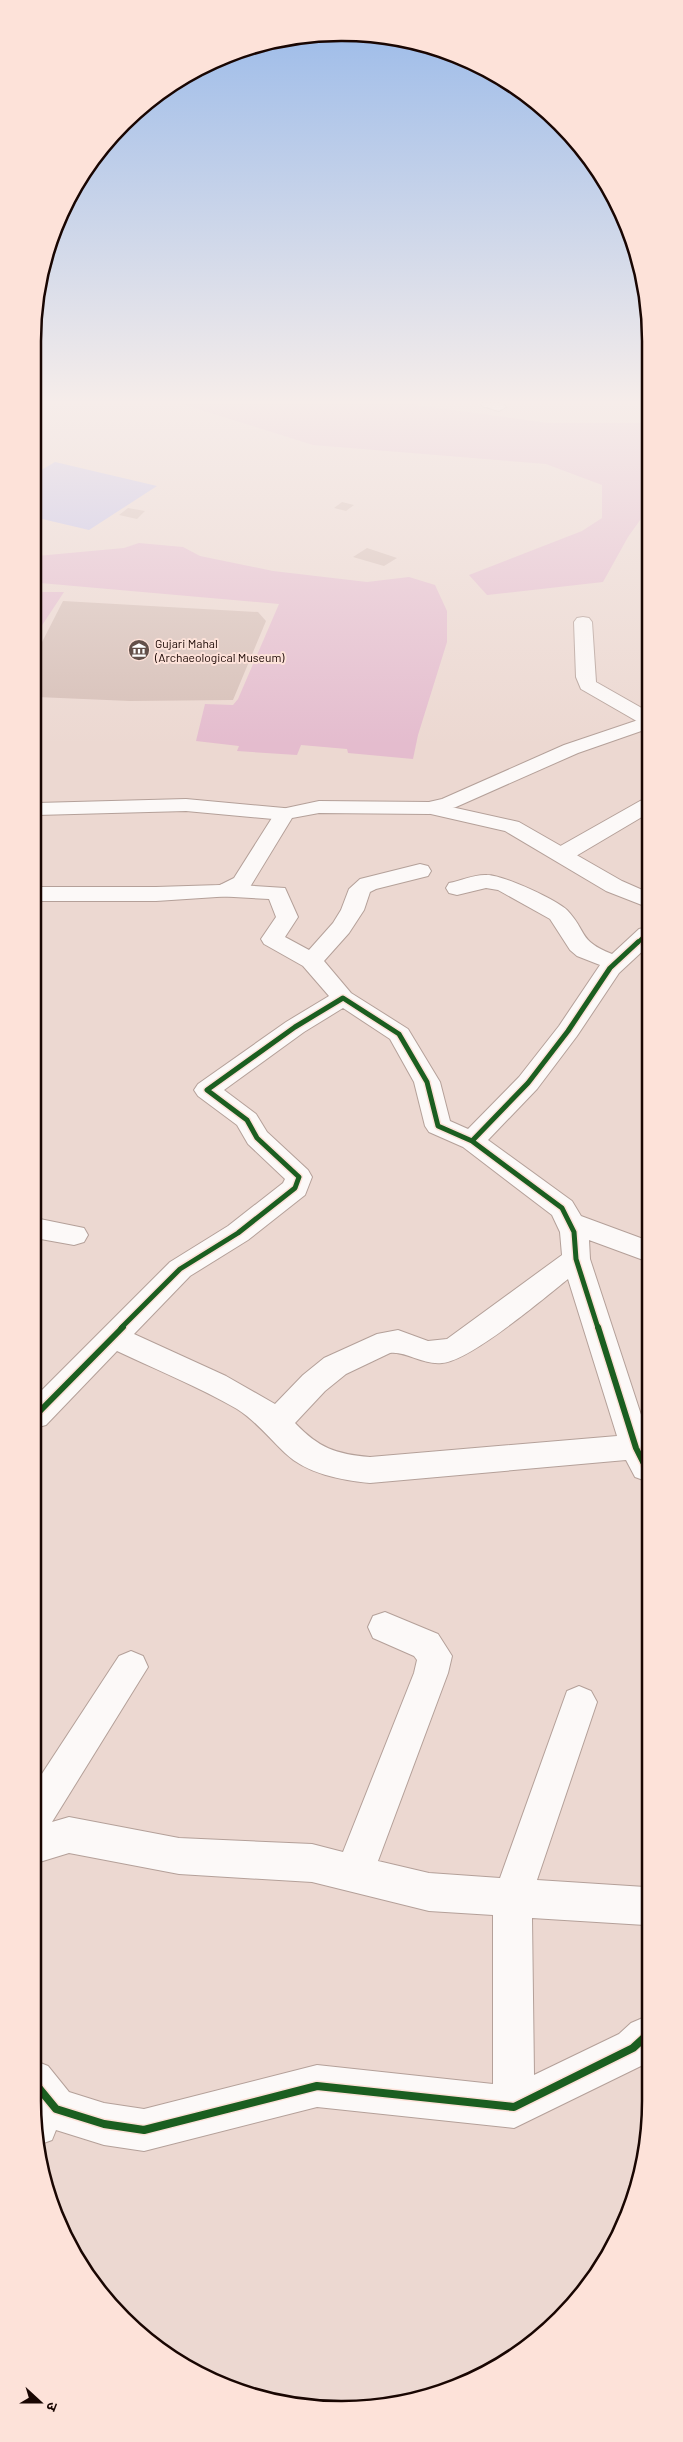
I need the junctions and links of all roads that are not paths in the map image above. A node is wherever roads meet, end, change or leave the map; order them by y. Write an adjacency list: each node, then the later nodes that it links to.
1 (583, 622): 2 (street)
2 (642, 718)
3 (642, 723): 4 (street)
4 (429, 808): 7 (street); 8 (street)
5 (642, 808): 8 (street)
6 (41, 809): 7 (street)
7 (284, 814): 11 (street)
8 (563, 854): 13 (street)
9 (420, 871): 15 (street)
10 (457, 888): 16 (street)
11 (224, 891): 12 (street); 15 (street)
12 (41, 894)
13 (642, 898)
14 (642, 939): 16 (street)
15 (311, 961): 17 (street)
16 (615, 963): 18 (street)
17 (343, 998): 18 (street); 24 (street)
18 (472, 1141): 19 (street)
19 (572, 1223): 22 (street); 23 (street)
20 (41, 1229): 21 (street)
21 (74, 1235)
22 (642, 1249)
23 (576, 1260): 26 (street); 27 (street)
24 (114, 1337): 25 (street); 26 (street)
25 (41, 1410)
26 (276, 1422): 28 (street)
27 (642, 1451)
28 (642, 1454)
29 (385, 1627): 34 (street)
30 (131, 1667): 32 (street)
31 (580, 1702): 35 (street)
32 (41, 1807)
33 (41, 1844): 34 (street)
34 (354, 1873): 35 (street)
35 (512, 1897): 36 (street); 39 (street)
36 (642, 1906)
37 (642, 2040): 39 (street)
38 (41, 2103): 39 (street)
39 (514, 2107)

